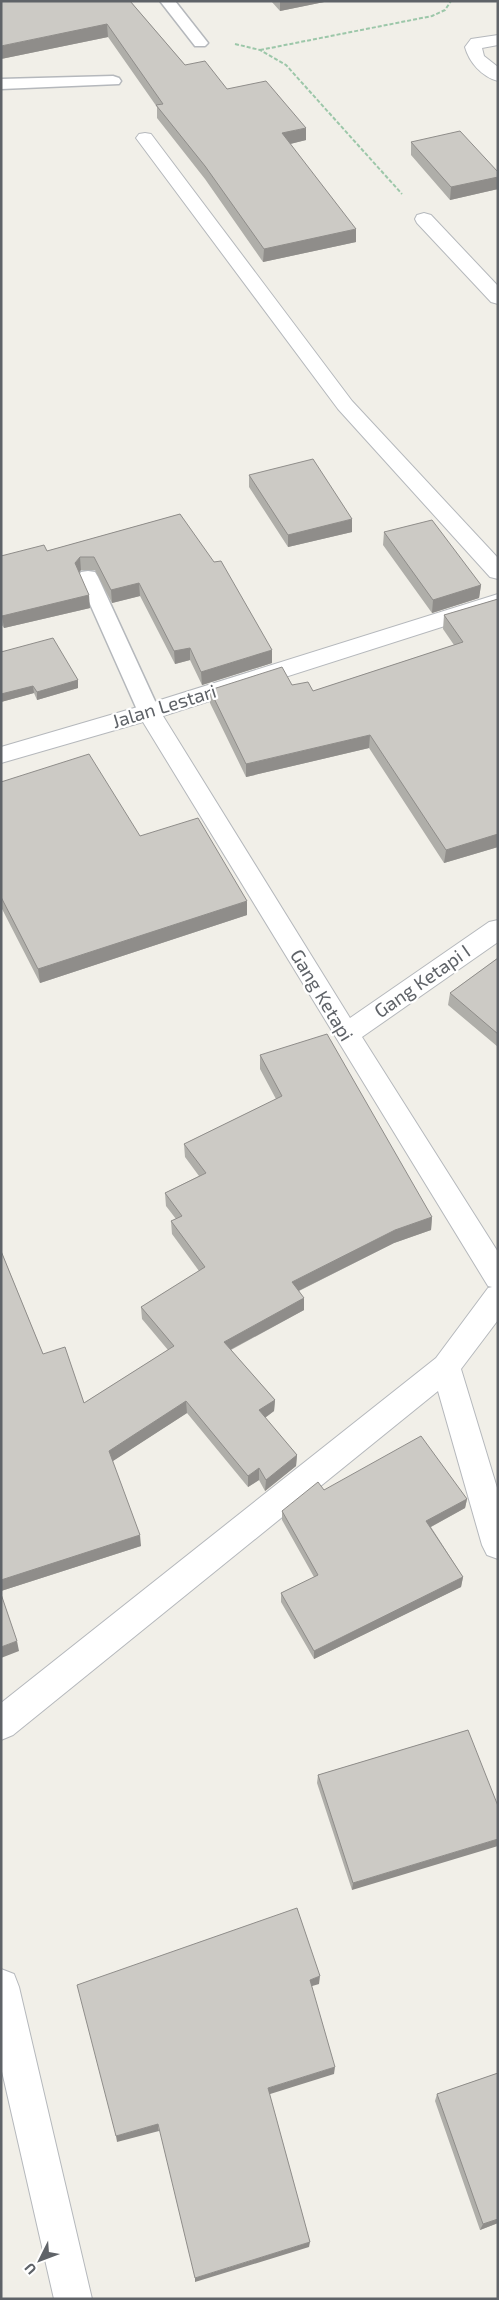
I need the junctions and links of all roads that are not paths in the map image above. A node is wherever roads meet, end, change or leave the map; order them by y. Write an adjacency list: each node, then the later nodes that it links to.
1 (167, 1): 3 (lane)
2 (498, 40): 4 (street)
3 (200, 43)
4 (498, 76)
5 (113, 81): 6 (lane)
6 (1, 84)
7 (145, 138): 10 (street)
8 (424, 219): 9 (street)
9 (498, 298)
10 (498, 572)
11 (88, 577): 13 (lane)
12 (498, 601): 13 (street, Jalan Lestari)
13 (149, 712): 14 (street, Jalan Lestari); 16 (street, Gang Ketapi)
14 (1, 755)
15 (498, 929): 16 (street, Gang Ketapi I)
16 (346, 1034): 17 (street, Gang Ketapi)
17 (498, 1277)
18 (498, 1297): 19 (street)
19 (446, 1367): 20 (street); 21 (street)
20 (498, 1544)
21 (1, 1724)
22 (1, 1987): 23 (street)
23 (73, 2299)

